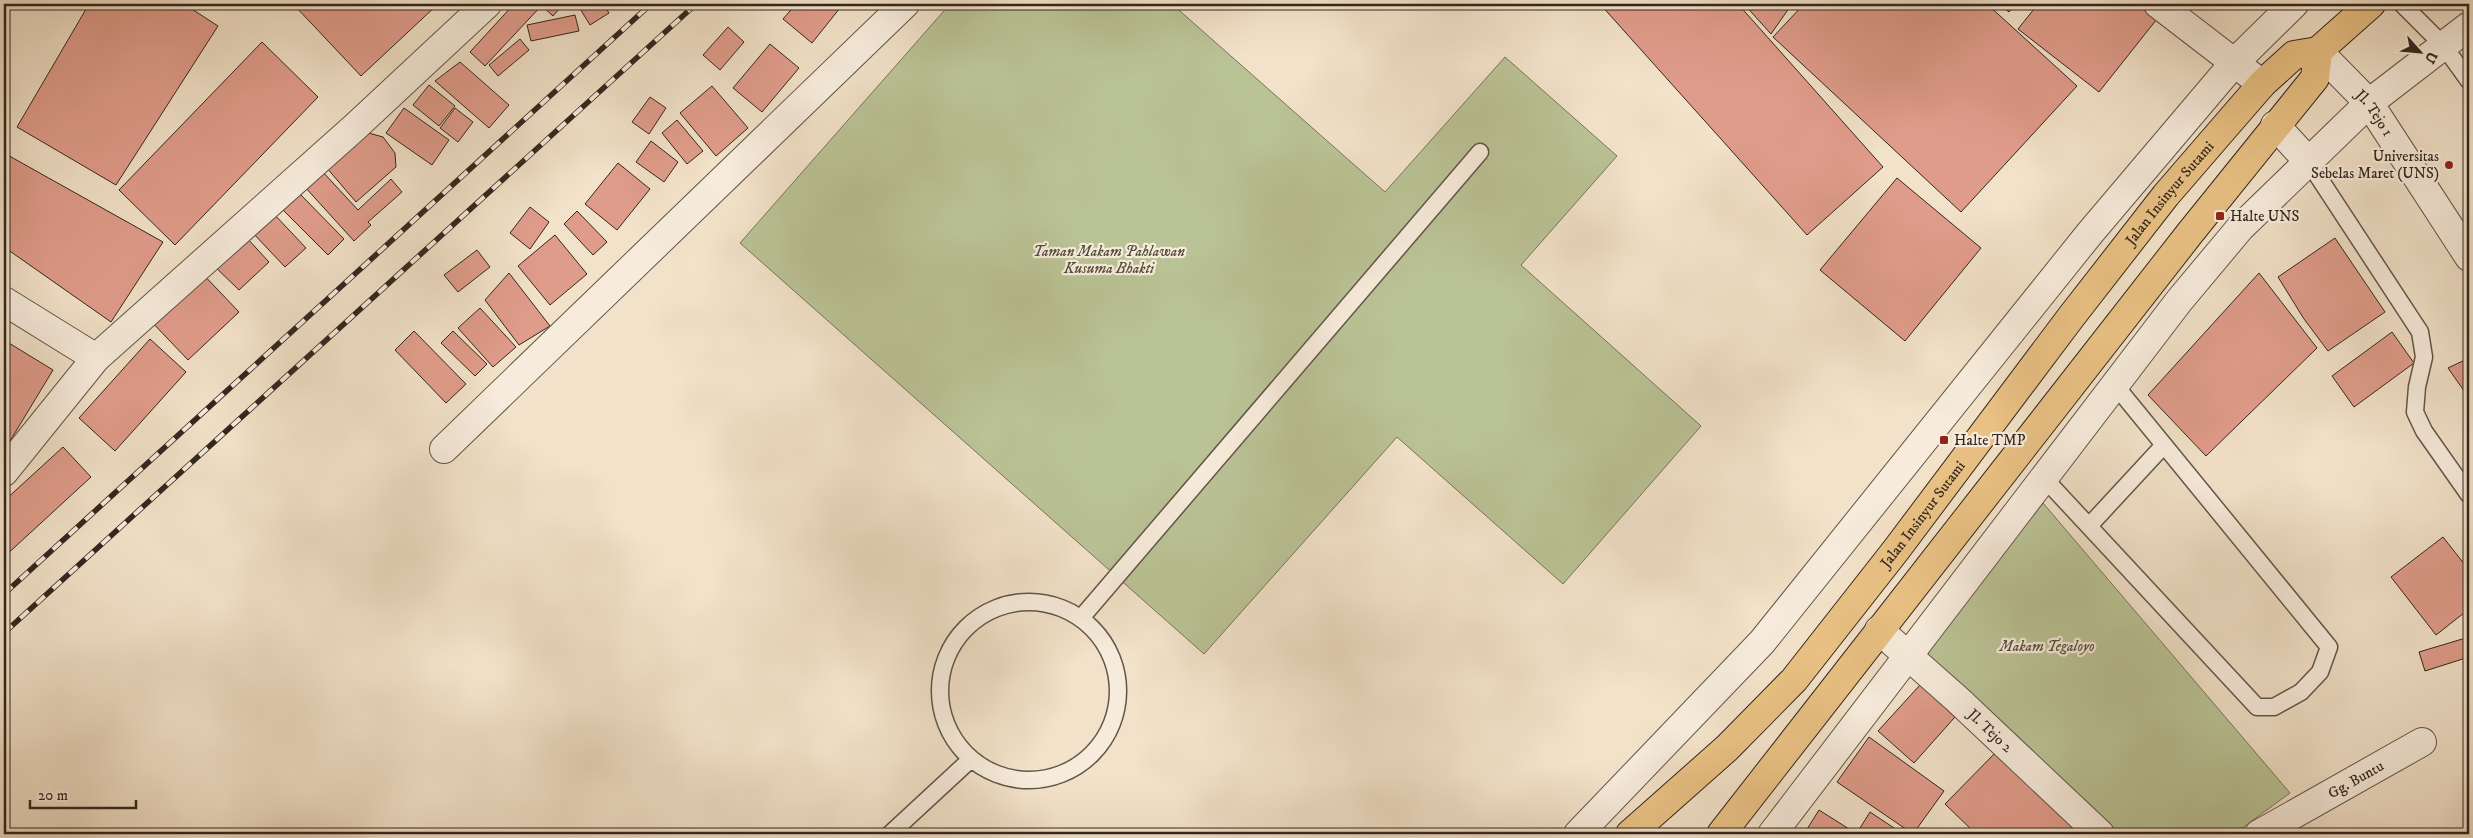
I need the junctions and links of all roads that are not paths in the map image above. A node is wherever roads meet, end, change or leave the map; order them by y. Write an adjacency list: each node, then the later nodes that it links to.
1 (487, 4): 19 (street)
2 (905, 4): 22 (street)
3 (2158, 4): 10 (street)
4 (2294, 4): 10 (street)
5 (2371, 4): 9 (highway)
6 (2402, 4): 8 (lane)
7 (2469, 26): 8 (street)
8 (2443, 45): 11 (lane); 13 (street)
9 (2318, 51): 12 (highway, Jalan Insinyur Sutami); 13 (street, Jl. Tejo 1); 14 (highway)
10 (2234, 63): 12 (street); 34 (street)
11 (2469, 81)
12 (2262, 84): 35 (highway, Jalan Insinyur Sutami)
13 (2369, 102): 16 (street); 17 (street, Jl. Tejo 1)
14 (2275, 125): 16 (street); 28 (highway)
15 (1480, 152): 27 (lane)
16 (2308, 161): 20 (street); 25 (lane)
17 (2469, 257)
18 (4, 301): 19 (street)
19 (96, 358): 23 (street)
20 (2115, 385): 21 (lane); 24 (street)
21 (2164, 445): 26 (lane); 26 (lane)
22 (444, 449)
23 (4, 472)
24 (2044, 478): 26 (lane); 29 (street)
25 (2469, 495)
26 (2089, 526)
27 (1081, 618): 31 (lane); 31 (lane)
28 (1879, 630): 29 (street, Jl. Tejo 2); 36 (highway)
29 (1909, 656): 37 (street); 38 (street, Jl. Tejo 2)
30 (2422, 742): 32 (street, Gg. Buntu)
31 (970, 760): 33 (lane)
32 (2296, 826): 39 (street, Gg. Buntu)
33 (890, 834)
34 (1578, 834)
35 (1630, 834)
36 (1721, 834)
37 (1772, 834)
38 (2100, 834)
39 (2259, 834)

